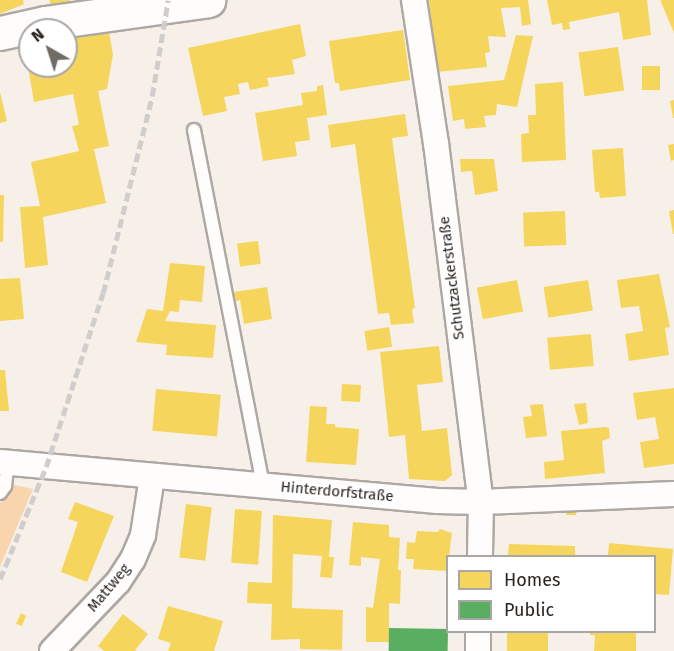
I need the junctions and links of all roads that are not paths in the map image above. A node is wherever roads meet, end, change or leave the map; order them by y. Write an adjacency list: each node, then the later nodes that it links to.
1 (208, 0): 3 (street)
2 (414, 0): 11 (street, Schutzackerstraße)
3 (141, 4): 4 (street)
4 (0, 33)
5 (194, 130): 8 (lane)
6 (4, 463): 7 (street, Hinterdorfstraße); 9 (lane)
7 (152, 477): 8 (street, Hinterdorfstraße); 14 (street, Mattweg)
8 (263, 486): 11 (street, Hinterdorfstraße)
9 (0, 493)
10 (674, 494): 11 (street, Hinterdorfstraße)
11 (481, 502): 12 (street, Schutzackerstraße)
12 (480, 555)
13 (478, 633): 15 (street)
14 (51, 651)
15 (478, 651)

